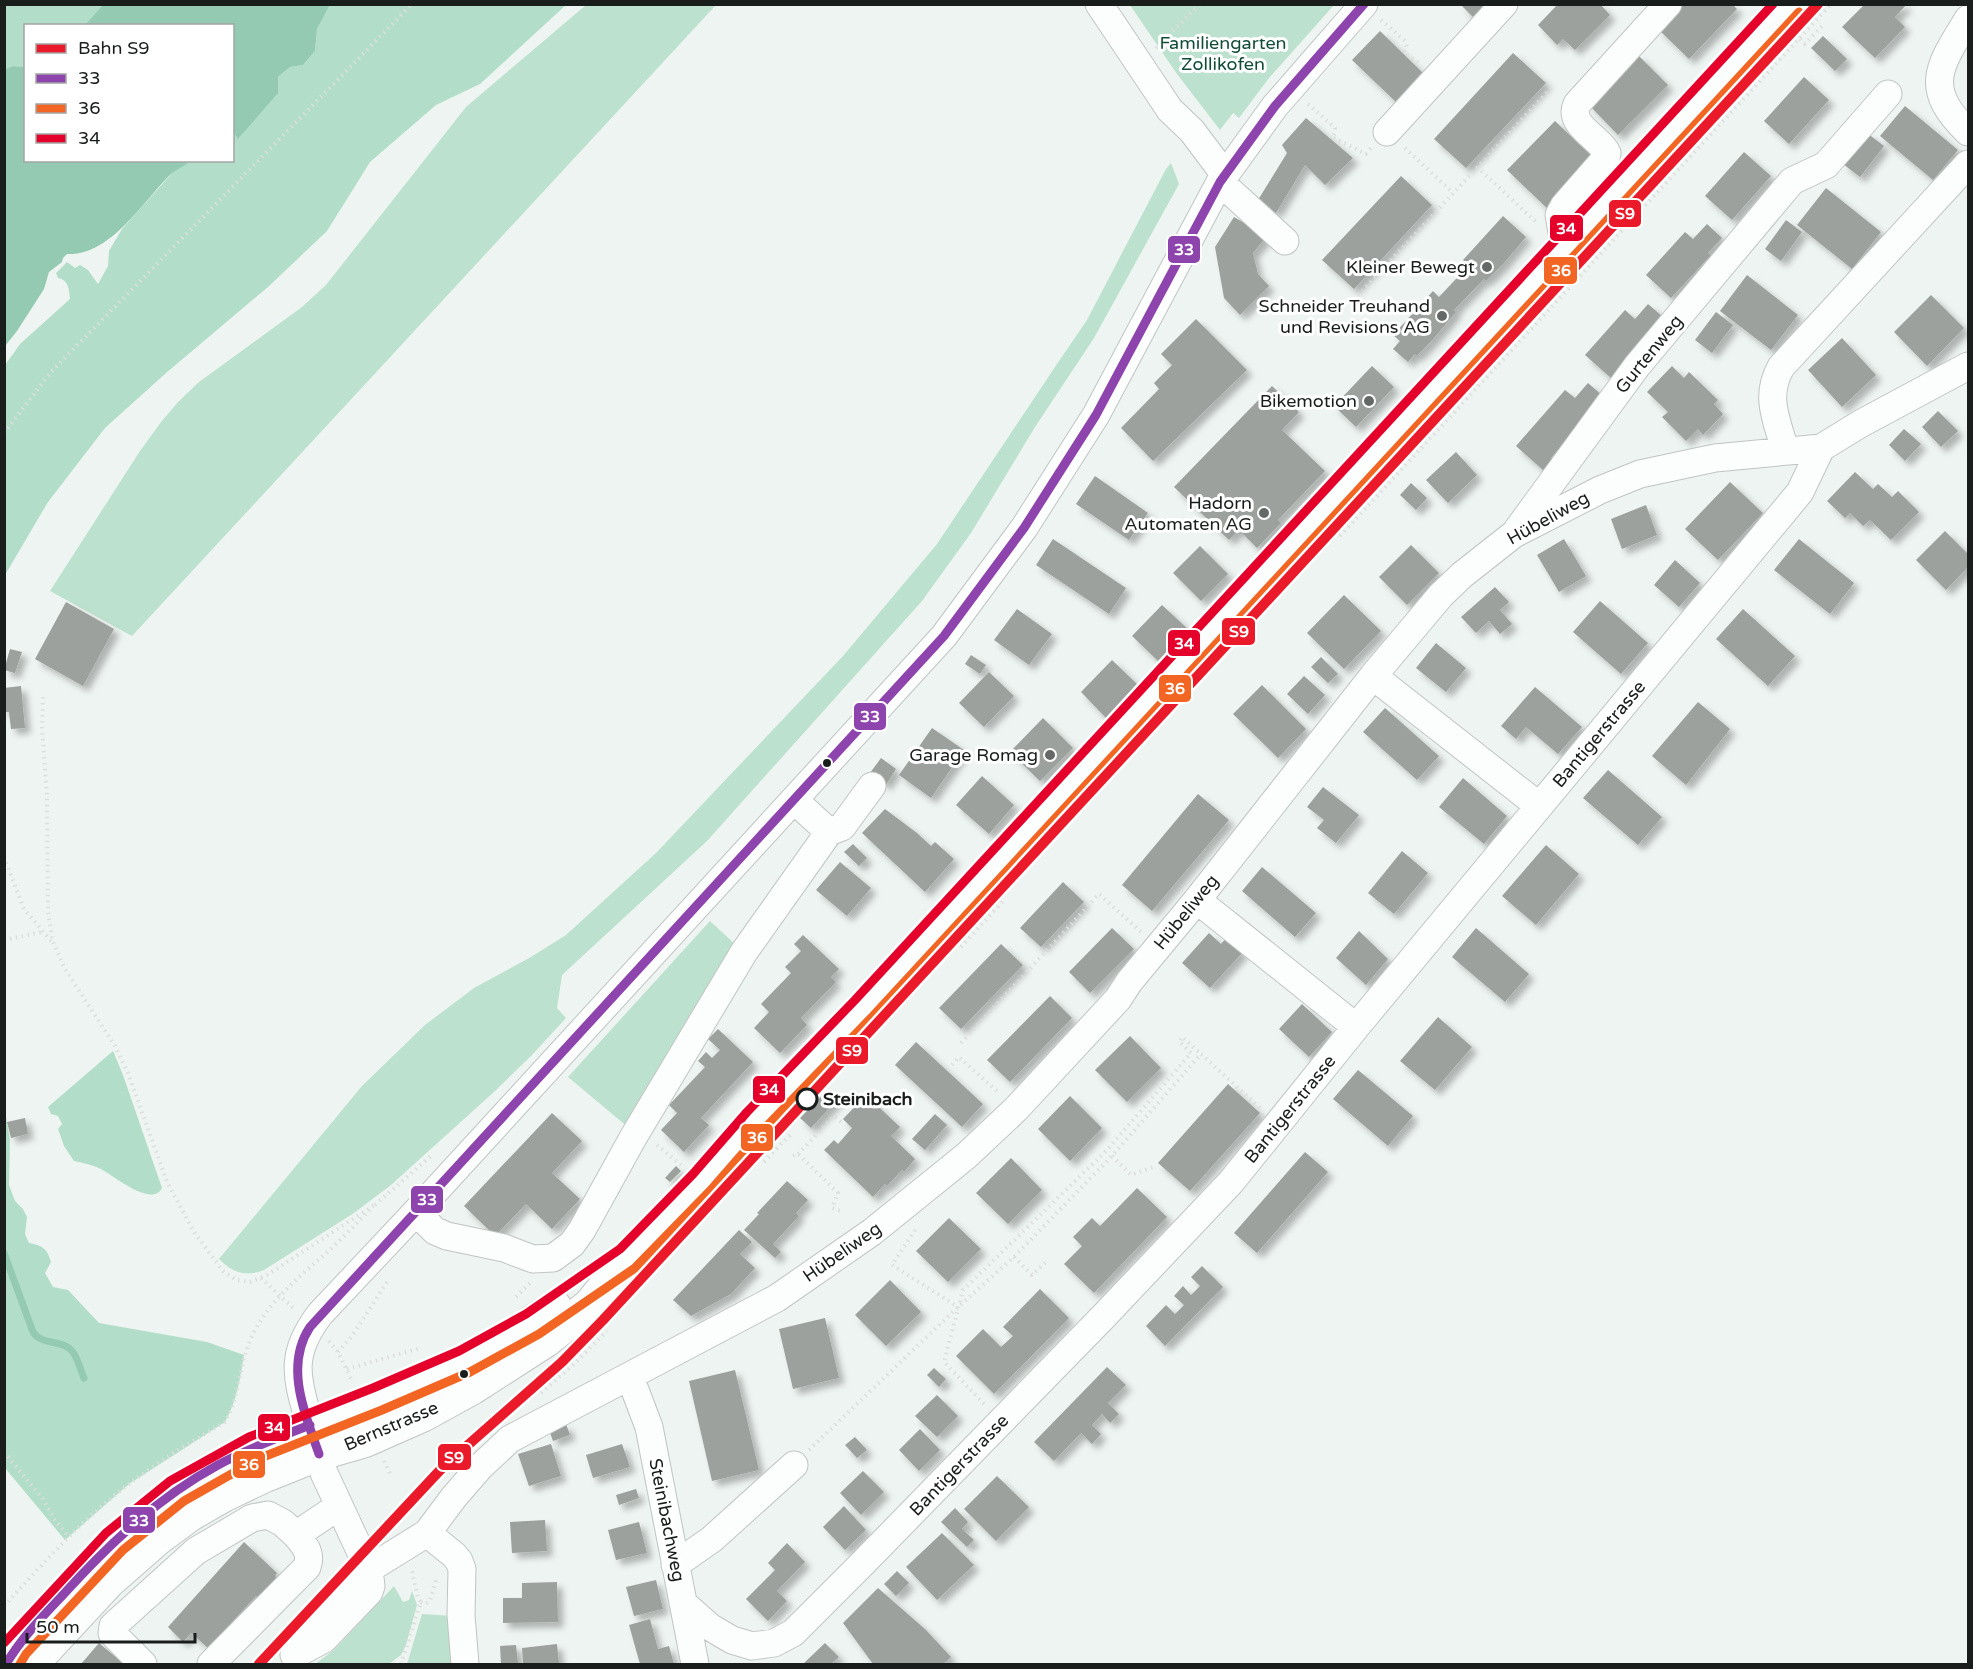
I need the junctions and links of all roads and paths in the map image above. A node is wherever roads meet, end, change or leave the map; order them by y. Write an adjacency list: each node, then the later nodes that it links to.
1 (412, 4): 28 (path)
2 (1099, 4): 13 (street)
3 (1200, 4): 13 (path)
4 (1504, 4): 17 (street)
5 (1668, 4): 25 (street)
6 (1790, 4): 25 (main road, Bernstrasse)
7 (1831, 4): 11 (path)
8 (1364, 5): 12 (path); 15 (street)
9 (1968, 19): 18 (street)
10 (1824, 24): 11 (path)
11 (1800, 39): 32 (path)
12 (1404, 51)
13 (1140, 64): 22 (street)
14 (1552, 87): 21 (path)
15 (1290, 88): 19 (path); 22 (street)
16 (1887, 94): 31 (street, Gurtenweg)
17 (1387, 132): 23 (path)
18 (1968, 132)
19 (1366, 154)
20 (1968, 164): 30 (street)
21 (1477, 167): 23 (path); 25 (path)
22 (1222, 179): 24 (street); 36 (street)
23 (1453, 193): 26 (path)
24 (1286, 241)
25 (1565, 249): 73 (main road, Bernstrasse)
26 (1354, 300)
27 (1968, 366): 29 (street, Hübeliweg)
28 (4, 433)
29 (1821, 448): 30 (street, Hübeliweg); 37 (street, Bantigerstrasse)
30 (1785, 450): 31 (street, Hübeliweg)
31 (1514, 534): 33 (street, Hübeliweg)
32 (1332, 544)
33 (1373, 676): 37 (street); 41 (street, Hübeliweg)
34 (43, 698): 44 (path)
35 (872, 786): 38 (street)
36 (794, 800): 38 (street); 62 (street)
37 (1539, 806): 47 (street, Bantigerstrasse)
38 (828, 832): 62 (street)
39 (4, 857): 42 (path)
40 (1005, 900): 45 (path)
41 (1197, 900): 46 (street, Hübeliweg); 47 (street)
42 (43, 932): 43 (path); 44 (path)
43 (4, 939)
44 (52, 942): 65 (path)
45 (962, 947)
46 (1157, 947): 48 (path); 51 (street, Hübeliweg)
47 (1356, 1027): 52 (street, Bantigerstrasse)
48 (961, 1043)
49 (1201, 1054): 52 (path); 56 (path); 67 (path)
50 (952, 1065): 51 (path)
51 (1016, 1109): 60 (street, Hübeliweg)
52 (1277, 1123): 72 (street, Bantigerstrasse)
53 (843, 1124): 61 (path)
54 (792, 1132): 57 (path)
55 (657, 1144): 58 (path)
56 (1112, 1156): 59 (path); 63 (path)
57 (764, 1162)
58 (682, 1166)
59 (1153, 1167)
60 (917, 1198): 67 (path); 70 (street, Hübeliweg)
61 (842, 1211)
62 (416, 1212): 73 (street)
63 (1014, 1257): 64 (path); 67 (path)
64 (1047, 1261)
65 (261, 1278): 66 (path); 66 (path)
66 (279, 1296): 68 (path); 78 (path)
67 (958, 1307): 72 (path); 75 (path)
68 (296, 1310)
69 (327, 1339): 71 (path)
70 (630, 1377): 79 (street, Hübeliweg); 80 (street, Steinibachweg)
71 (353, 1385)
72 (1001, 1422): 83 (street, Bantigerstrasse)
73 (314, 1440): 76 (street); 86 (main road, Bernstrasse); 87 (main road, Bernstrasse)
74 (4, 1452): 78 (path)
75 (794, 1465): 80 (street)
76 (339, 1506): 77 (street); 81 (street)
77 (296, 1535): 88 (street); 89 (street)
78 (68, 1536): 84 (path)
79 (418, 1548): 81 (street); 82 (path); 82 (path); 91 (street)
80 (675, 1565): 83 (street, Steinibachweg)
81 (369, 1570): 85 (street)
82 (421, 1602): 90 (path)
83 (683, 1603): 92 (street, Steinibachweg)
84 (4, 1606)
85 (291, 1659)
86 (6, 1665)
87 (32, 1665)
88 (143, 1665)
89 (211, 1665)
90 (401, 1665)
91 (465, 1665)
92 (695, 1665)

